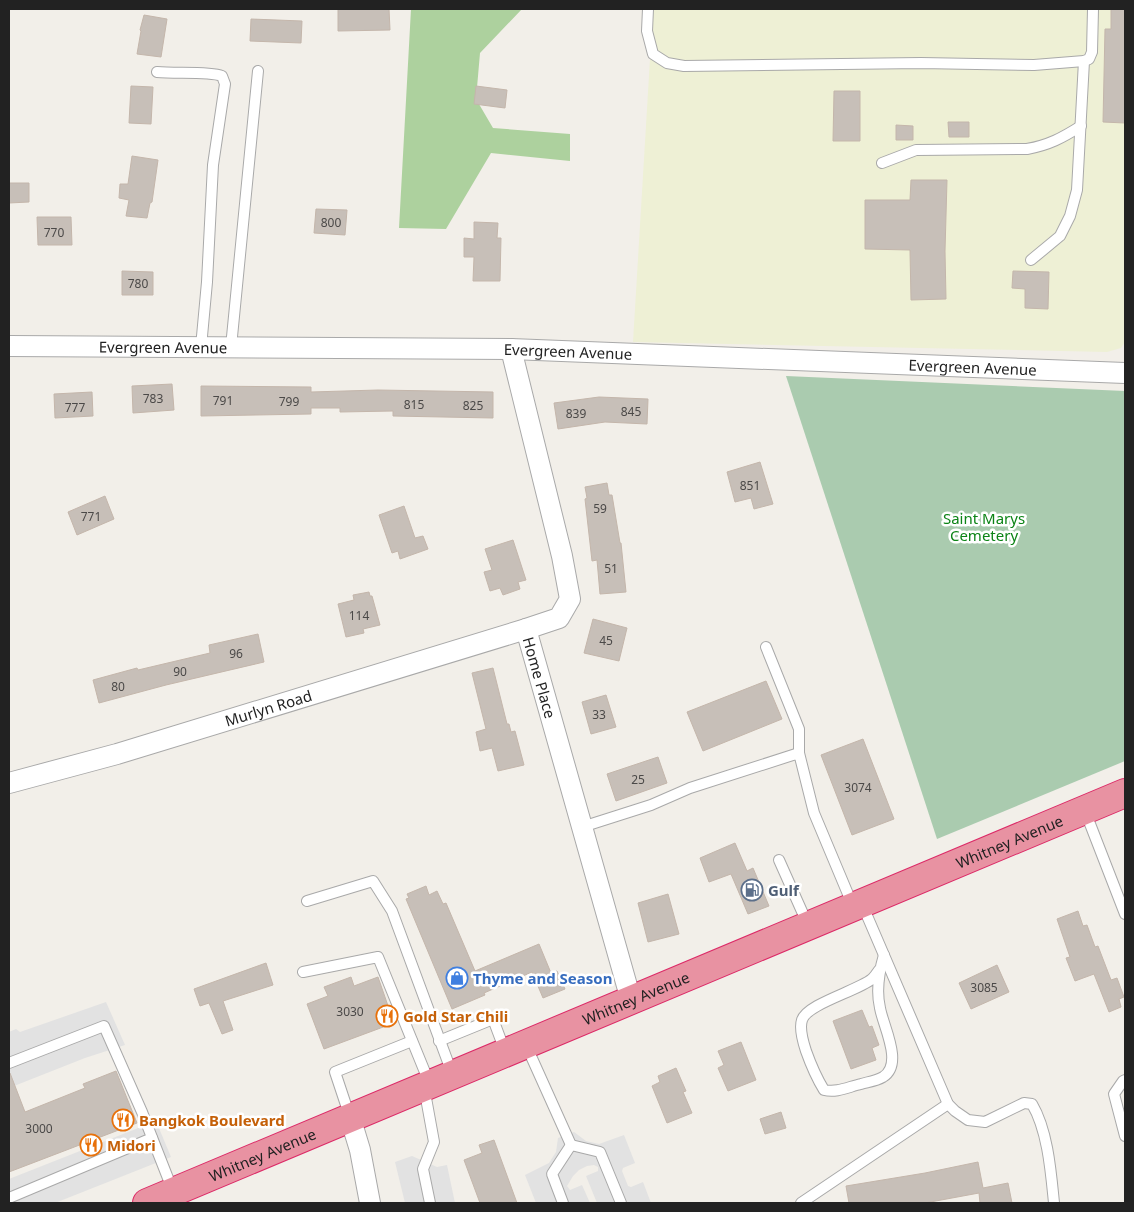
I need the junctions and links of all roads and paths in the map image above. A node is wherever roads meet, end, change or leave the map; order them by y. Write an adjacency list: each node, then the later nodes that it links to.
1 (648, 9): 3 (lane)
2 (1093, 9): 3 (lane)
3 (1084, 62): 6 (lane)
4 (258, 71): 11 (lane)
5 (157, 72): 10 (lane)
6 (1081, 126): 7 (lane); 8 (lane)
7 (882, 163)
8 (1031, 260)
9 (9, 346): 10 (street, Evergreen Avenue)
10 (201, 347): 11 (street, Evergreen Avenue)
11 (231, 347): 12 (street, Evergreen Avenue)
12 (511, 349): 13 (street, Evergreen Avenue); 14 (street, Home Place)
13 (1125, 373)
14 (526, 629): 17 (street, Murlyn Road); 20 (street, Home Place)
15 (766, 647): 16 (lane)
16 (799, 753): 20 (lane); 23 (lane)
17 (9, 782)
18 (1125, 793): 19 (highway, Whitney Avenue)
19 (1084, 810): 23 (highway, Whitney Avenue); 24 (lane)
20 (582, 827): 29 (street, Home Place)
21 (779, 860): 25 (lane)
22 (307, 901): 31 (lane)
23 (858, 905): 25 (highway, Whitney Avenue); 26 (lane)
24 (1125, 914)
25 (808, 926): 29 (highway, Whitney Avenue)
26 (884, 955): 27 (lane); 36 (lane)
27 (879, 970): 27 (lane)
28 (304, 972): 30 (lane)
29 (631, 1000): 32 (highway, Whitney Avenue)
30 (412, 1041): 35 (lane); 37 (lane)
31 (440, 1041): 32 (lane); 35 (lane)
32 (516, 1048): 35 (highway, Whitney Avenue); 40 (lane)
33 (9, 1062): 39 (lane)
34 (1125, 1080): 38 (lane)
35 (435, 1081): 37 (highway, Whitney Avenue); 45 (lane)
36 (948, 1104): 48 (lane); 49 (lane)
37 (350, 1117): 41 (highway, Whitney Avenue); 44 (street)
38 (1125, 1136)
39 (152, 1138): 41 (lane); 42 (lane)
40 (571, 1145): 46 (lane); 47 (lane)
41 (173, 1192): 43 (highway, Whitney Avenue)
42 (9, 1198)
43 (147, 1203)
44 (370, 1203)
45 (430, 1203)
46 (563, 1203)
47 (621, 1203)
48 (802, 1203)
49 (1054, 1203)

